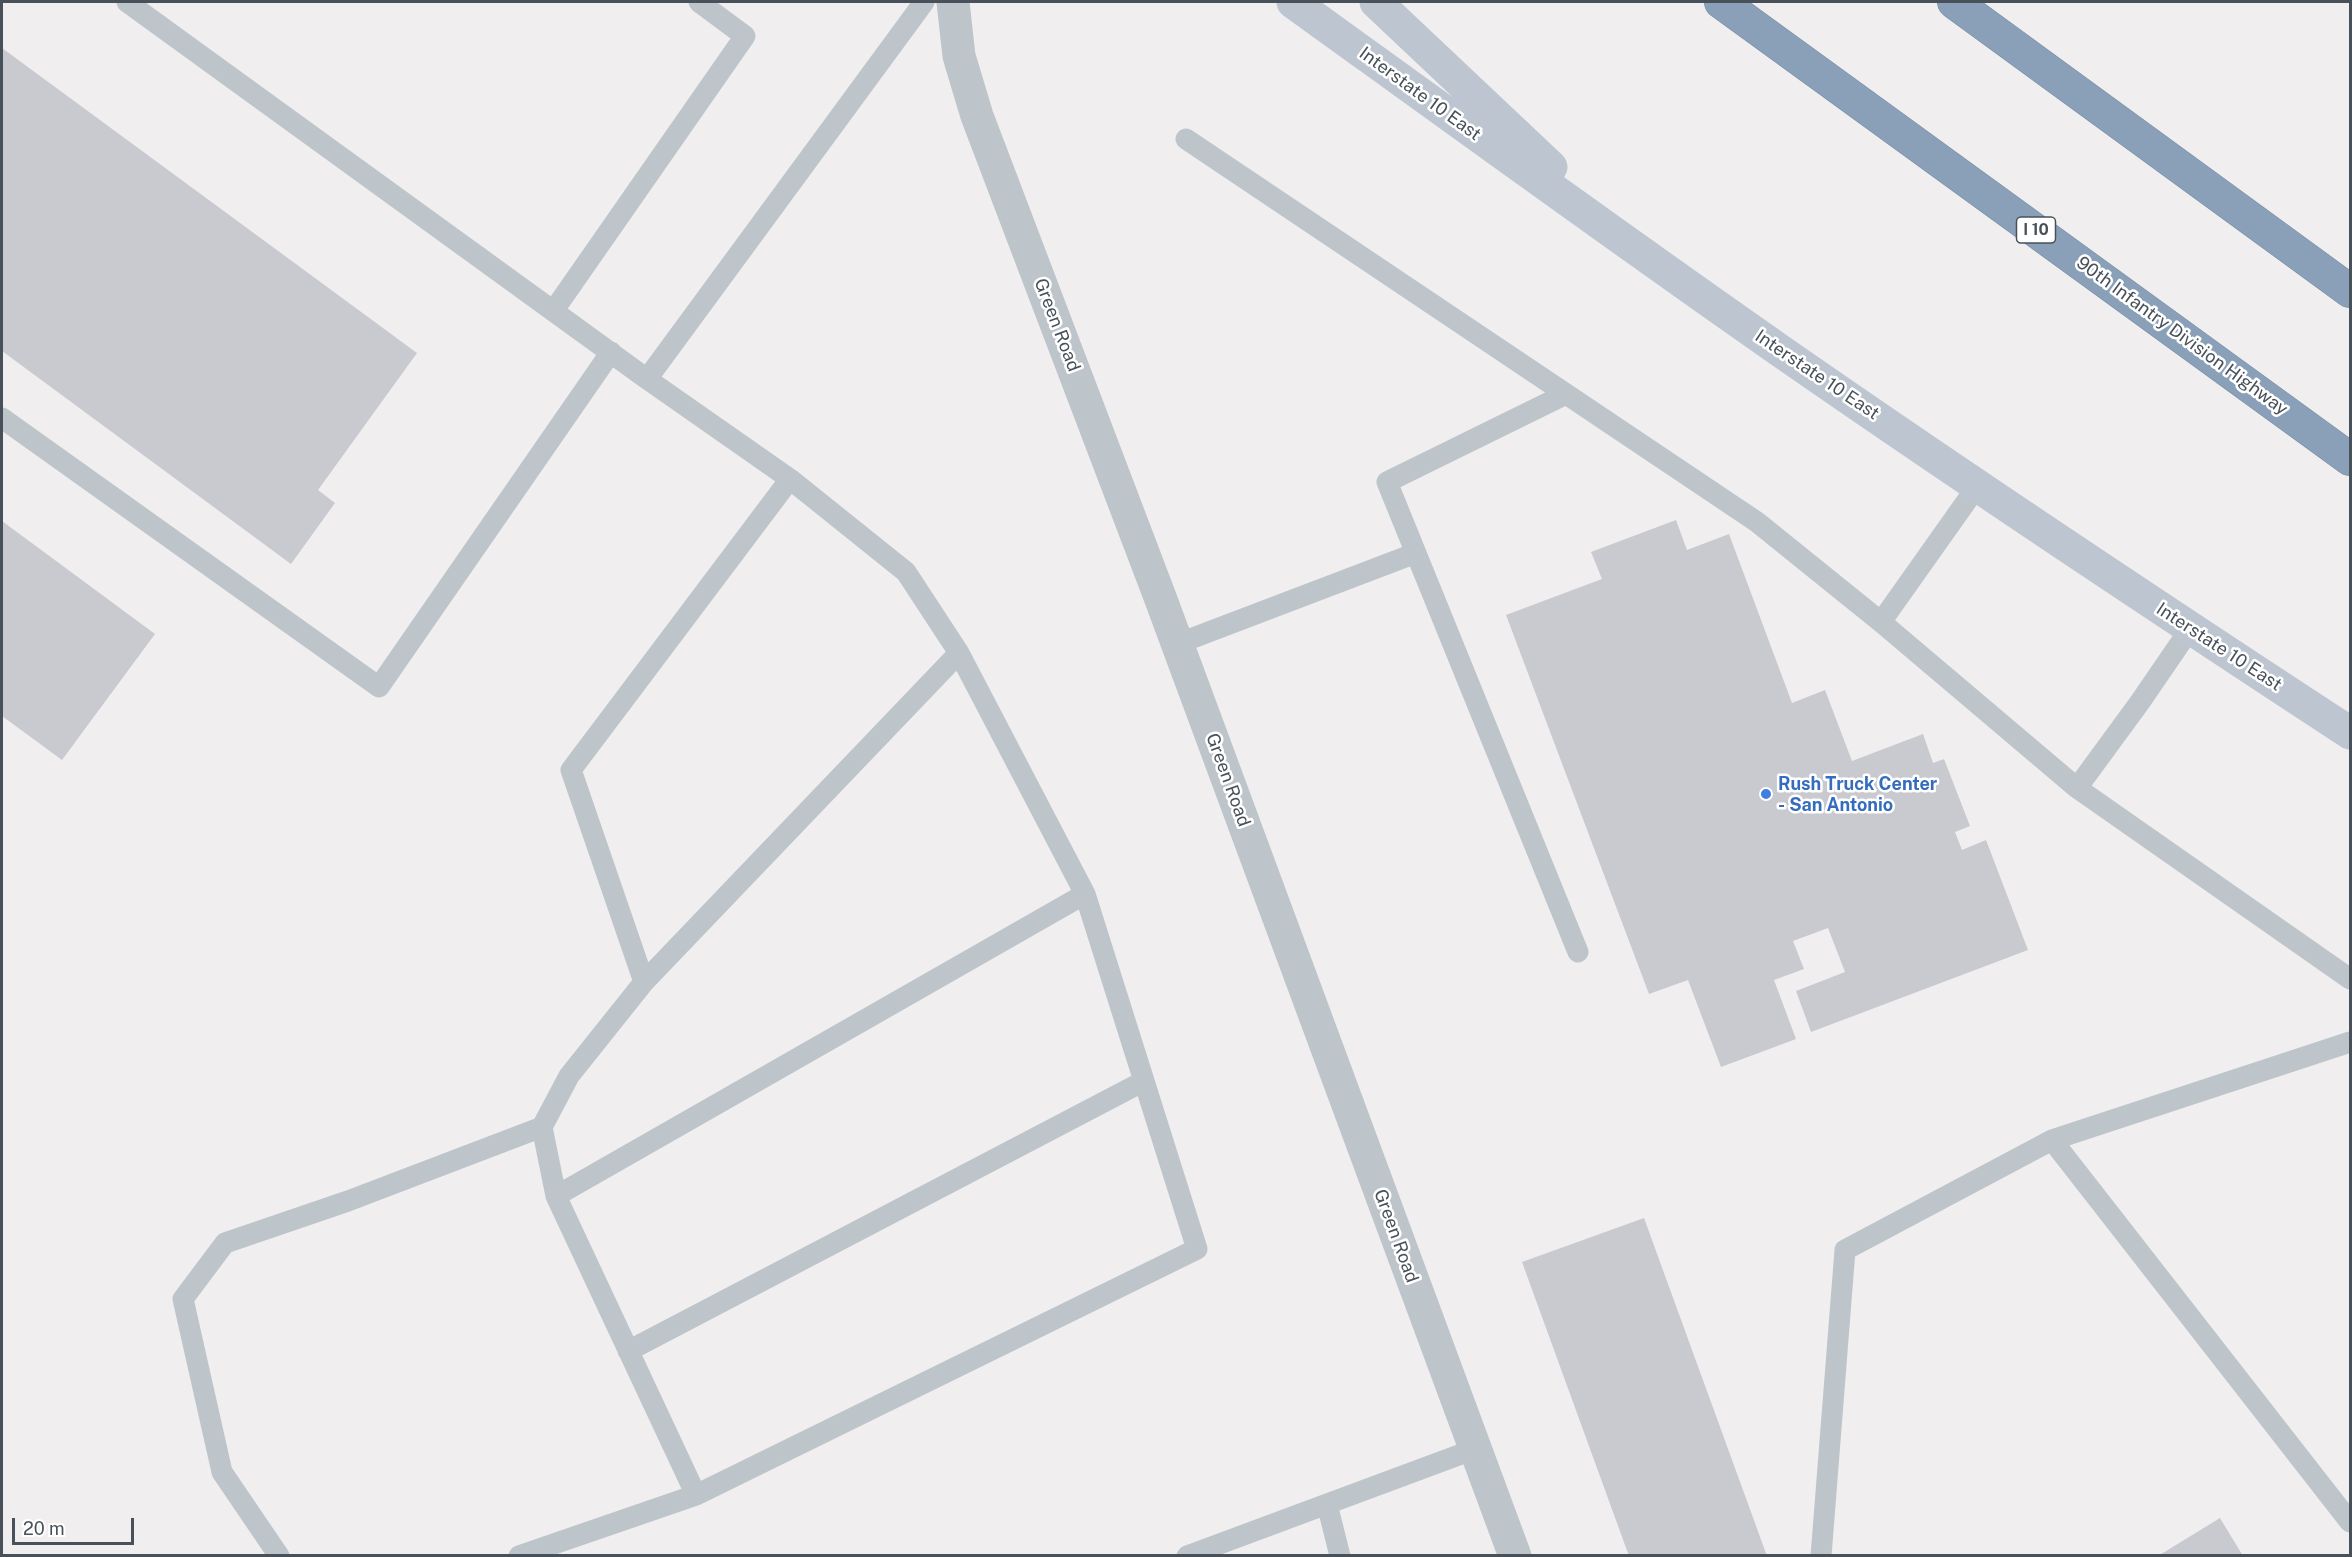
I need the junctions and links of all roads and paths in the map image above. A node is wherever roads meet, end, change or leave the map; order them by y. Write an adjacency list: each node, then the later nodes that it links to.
1 (127, 2): 12 (lane)
2 (699, 2): 12 (lane)
3 (924, 2): 14 (lane)
4 (953, 2): 23 (street, Green Road)
5 (1293, 2): 10 (main road, Interstate 10 East)
6 (1376, 2): 10 (main road)
7 (1721, 2): 17 (highway, 90th Infantry Division Highway / I 10)
8 (1954, 2): 11 (highway)
9 (1186, 139): 15 (lane)
10 (1640, 252): 19 (main road, Interstate 10 East)
11 (2350, 291)
12 (554, 310): 13 (lane)
13 (611, 352): 14 (lane); 16 (lane)
14 (647, 379): 18 (lane)
15 (1566, 394): 20 (lane); 21 (lane)
16 (2, 418)
17 (2350, 459)
18 (790, 479): 24 (lane); 30 (lane)
19 (1978, 485): 21 (lane); 22 (main road, Interstate 10 East)
20 (1416, 553): 23 (lane); 28 (lane)
21 (1881, 622): 26 (lane)
22 (2190, 629): 25 (main road, Interstate 10 East); 26 (lane)
23 (1177, 644): 37 (street, Green Road)
24 (959, 653): 27 (lane); 30 (lane)
25 (2350, 733)
26 (2077, 788): 29 (lane)
27 (1085, 894): 32 (lane); 35 (lane)
28 (1578, 952)
29 (2350, 979)
30 (645, 982): 33 (lane)
31 (2350, 1042): 34 (lane)
32 (1144, 1081): 36 (lane); 38 (lane)
33 (542, 1127): 35 (lane); 41 (lane)
34 (2052, 1140): 40 (lane); 46 (lane)
35 (556, 1196): 36 (lane)
36 (628, 1351): 38 (lane)
37 (1475, 1449): 39 (lane); 45 (street, Green Road)
38 (696, 1495): 42 (lane)
39 (1327, 1504): 43 (lane); 44 (lane)
40 (2350, 1522)
41 (279, 1556)
42 (519, 1556)
43 (1187, 1556)
44 (1340, 1556)
45 (1515, 1556)
46 (1821, 1556)

